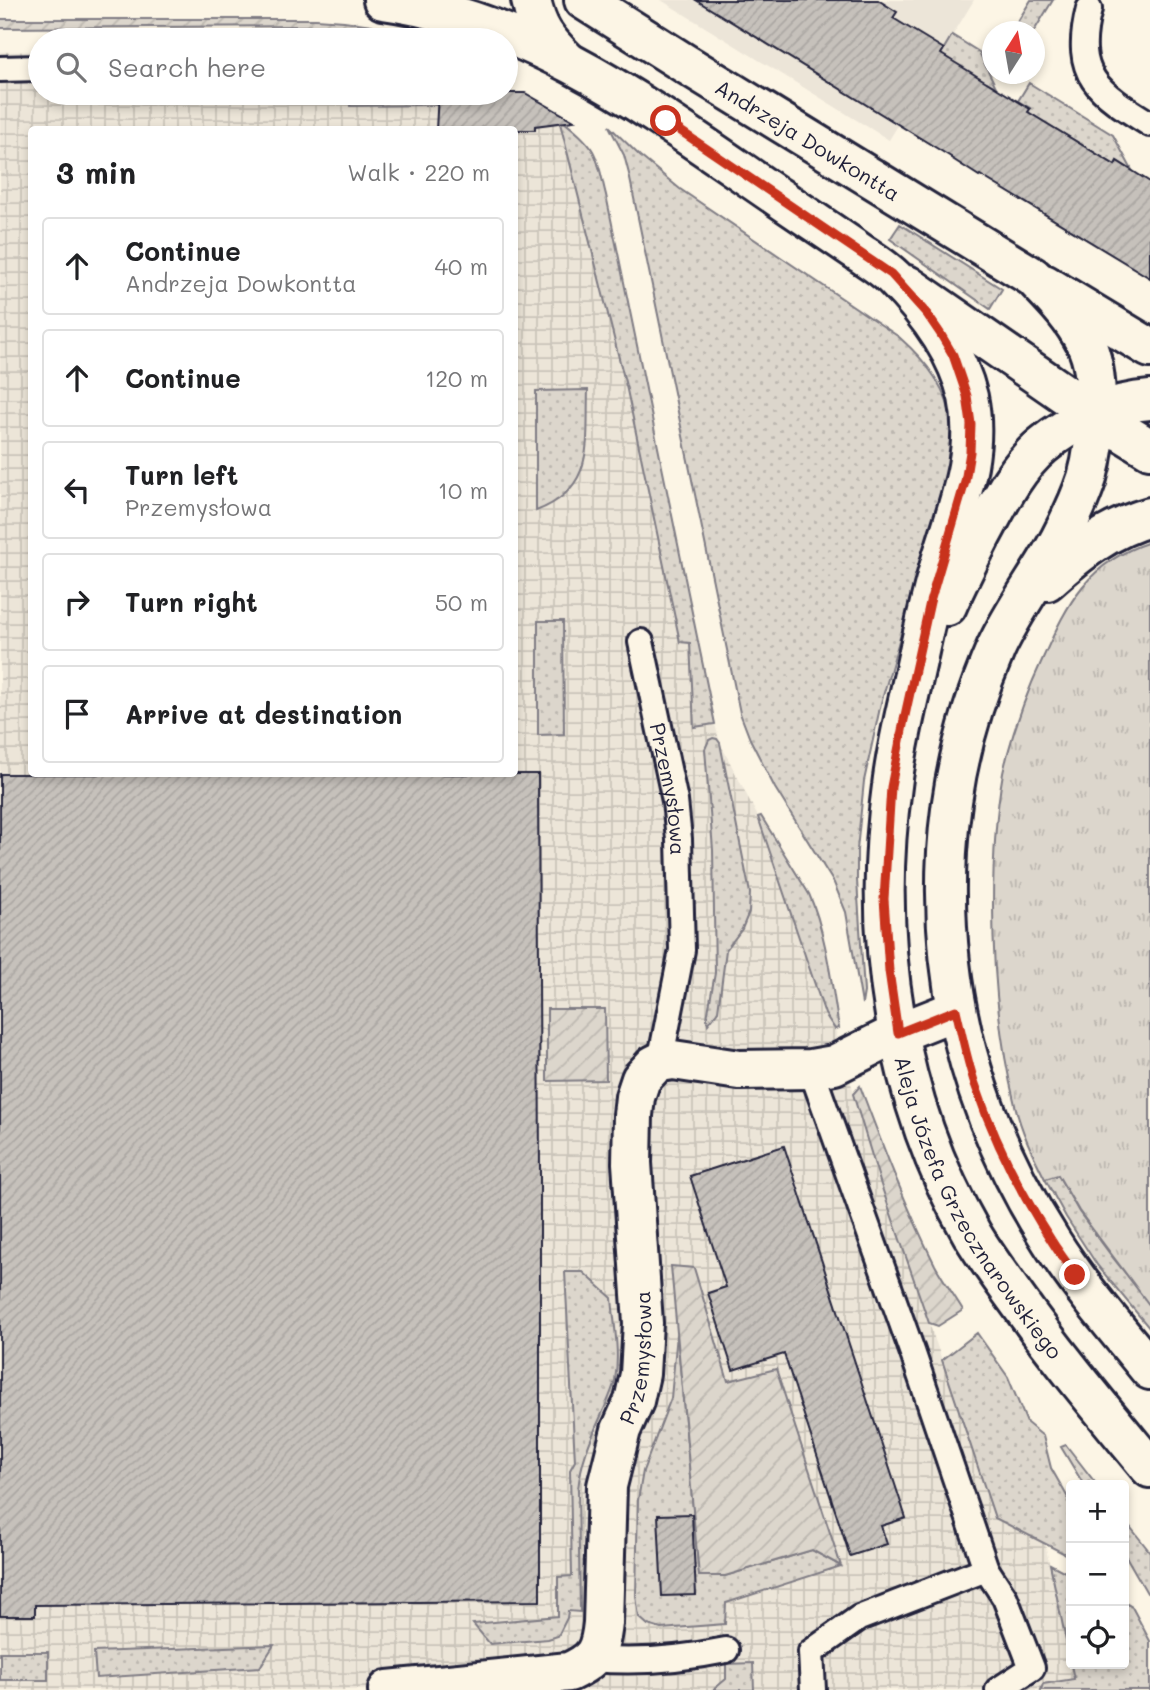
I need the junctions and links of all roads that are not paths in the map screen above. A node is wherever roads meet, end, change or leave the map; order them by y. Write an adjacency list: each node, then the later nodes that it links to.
1 (531, 0): 9 (main road)
2 (584, 0): 7 (main road, Andrzeja Dowkontta)
3 (617, 0): 7 (main road)
4 (415, 2): 6 (main road)
5 (1089, 9): 12 (lane)
6 (490, 28)
7 (638, 35): 14 (main road, Andrzeja Dowkontta)
8 (518, 38): 9 (main road)
9 (566, 60): 13 (main road)
10 (28, 68): 11 (lane)
11 (0, 69)
12 (1150, 124)
13 (891, 274): 17 (main road); 22 (main road, Aleja Józefa Grzecznarowskiego)
14 (1032, 277): 15 (main road, Andrzeja Dowkontta); 17 (main road, Andrzeja Dowkontta)
15 (1150, 348)
16 (1150, 400): 17 (main road)
17 (1095, 415): 18 (main road); 20 (main road, Aleja Józefa Grzecznarowskiego); 22 (main road)
18 (1150, 449)
19 (1150, 517): 20 (main road)
20 (1013, 614): 23 (main road, Aleja Józefa Grzecznarowskiego)
21 (641, 642): 25 (lane, Przemysłowa)
22 (908, 702): 24 (main road, Aleja Józefa Grzecznarowskiego)
23 (956, 1010): 24 (main road); 27 (main road, Aleja Józefa Grzecznarowskiego)
24 (898, 1033): 26 (main road); 28 (main road, Aleja Józefa Grzecznarowskiego)
25 (660, 1062): 26 (main road); 31 (main road, Przemysłowa)
26 (811, 1069): 29 (lane)
27 (1150, 1370)
28 (1150, 1468)
29 (986, 1569): 33 (lane); 34 (lane)
30 (726, 1650): 31 (lane)
31 (593, 1659): 32 (main road)
32 (388, 1690)
33 (813, 1690)
34 (998, 1690)

